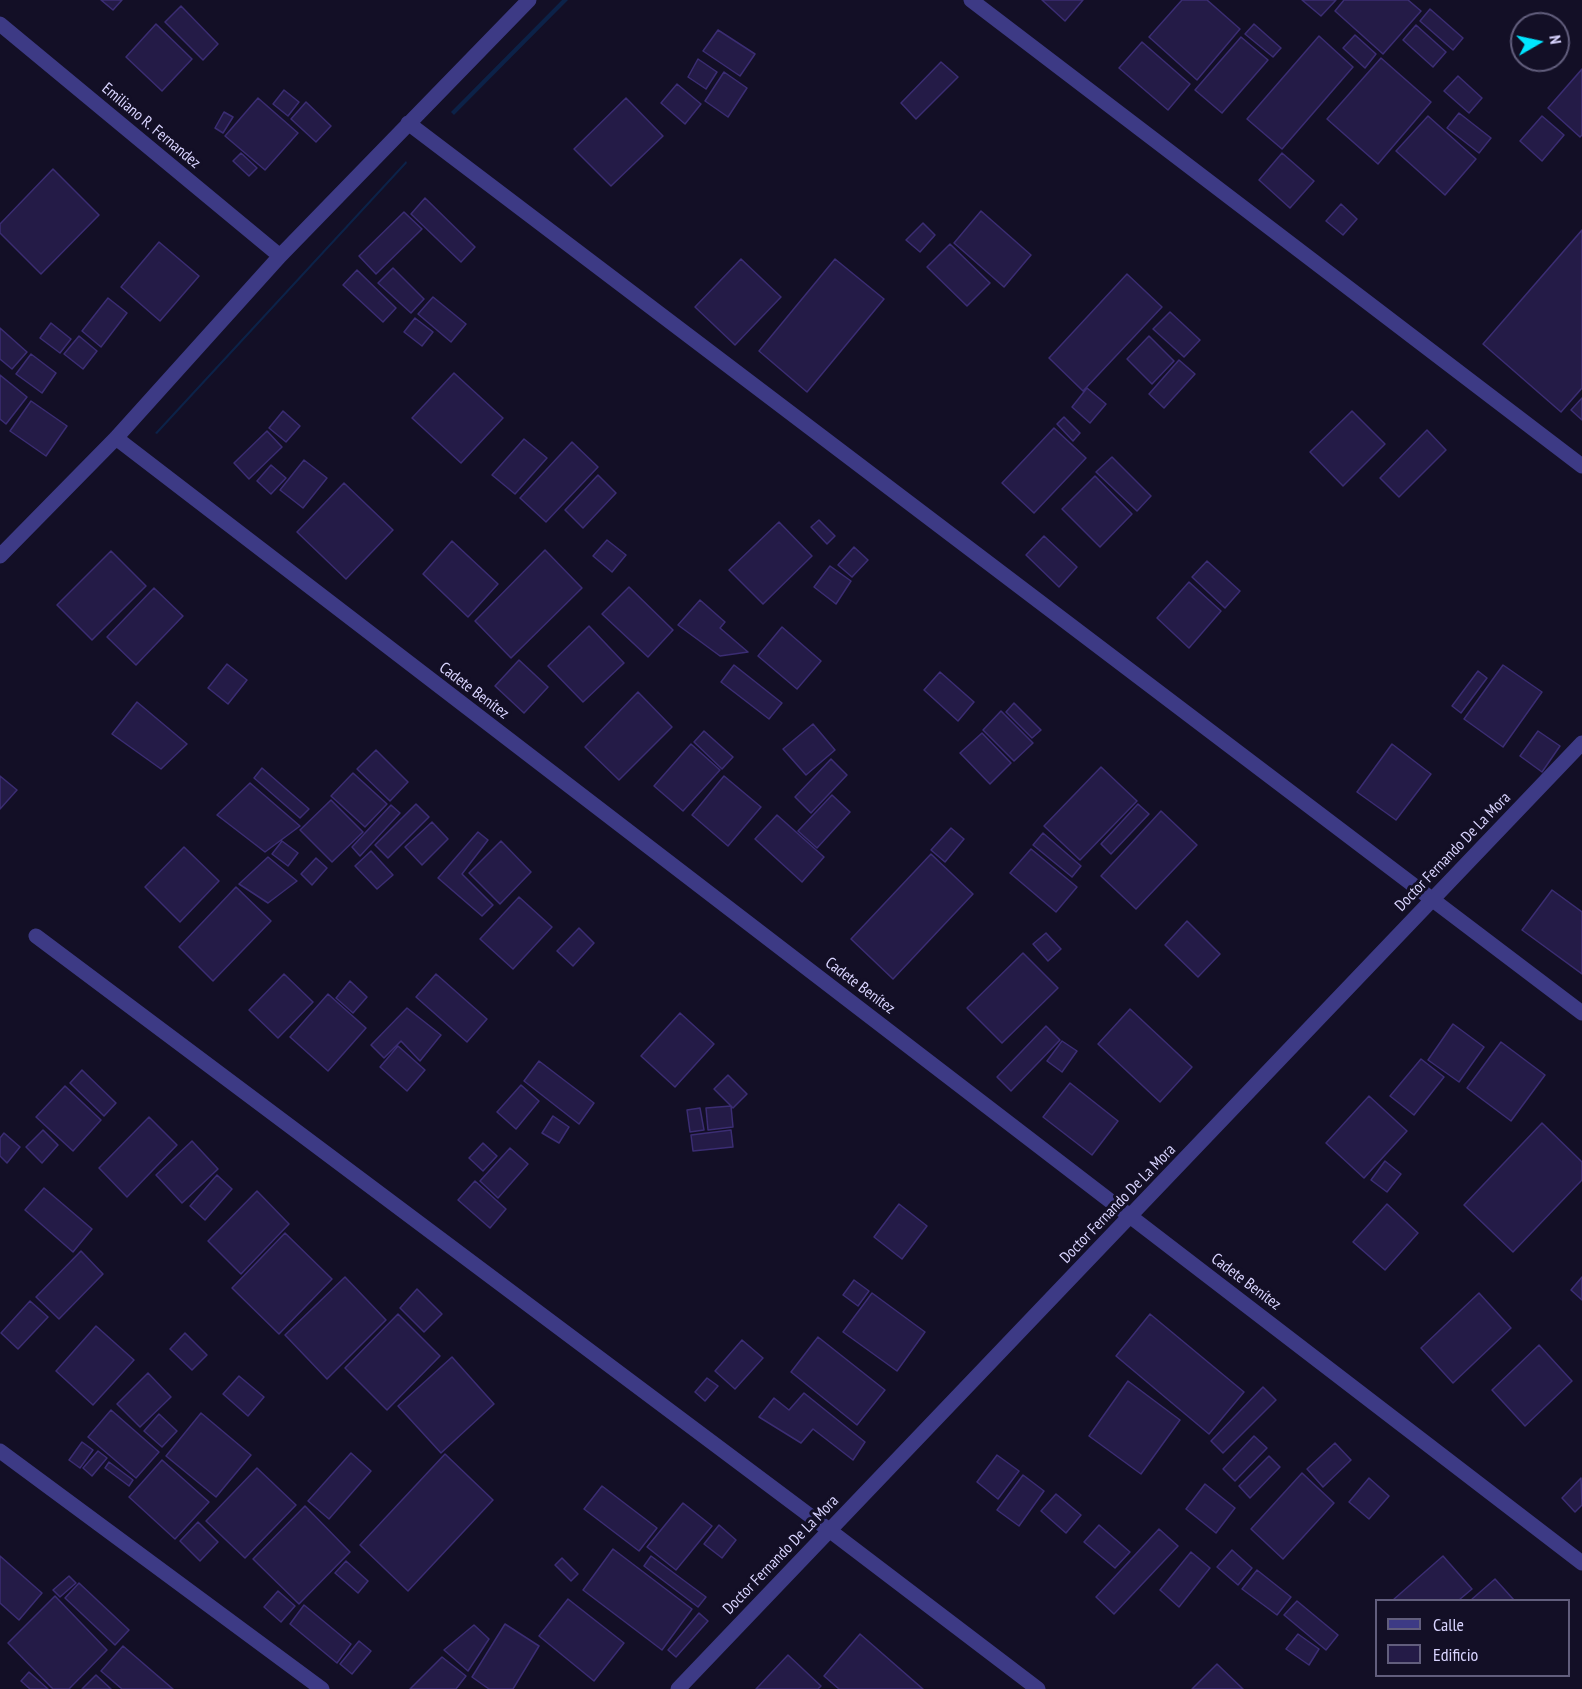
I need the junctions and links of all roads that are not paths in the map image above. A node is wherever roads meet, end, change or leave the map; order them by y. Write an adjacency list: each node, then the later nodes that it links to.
1 (529, 0): 4 (street)
2 (971, 0): 7 (street)
3 (0, 24): 5 (street, Emiliano R. Fernandez)
4 (408, 123): 5 (street); 10 (street)
5 (280, 256): 6 (street)
6 (116, 438): 8 (street); 13 (street, Cadete Benítez)
7 (1582, 466)
8 (0, 556)
9 (1582, 743): 10 (street, Doctor Fernando De La Mora)
10 (1432, 899): 12 (street); 13 (street, Doctor Fernando De La Mora)
11 (36, 936): 15 (street)
12 (1582, 1013)
13 (1131, 1217): 15 (street, Doctor Fernando De La Mora); 16 (street, Cadete Benítez)
14 (0, 1451): 17 (street)
15 (829, 1530): 18 (street, Doctor Fernando De La Mora); 19 (street)
16 (1582, 1563)
17 (321, 1689)
18 (678, 1689)
19 (1038, 1689)

